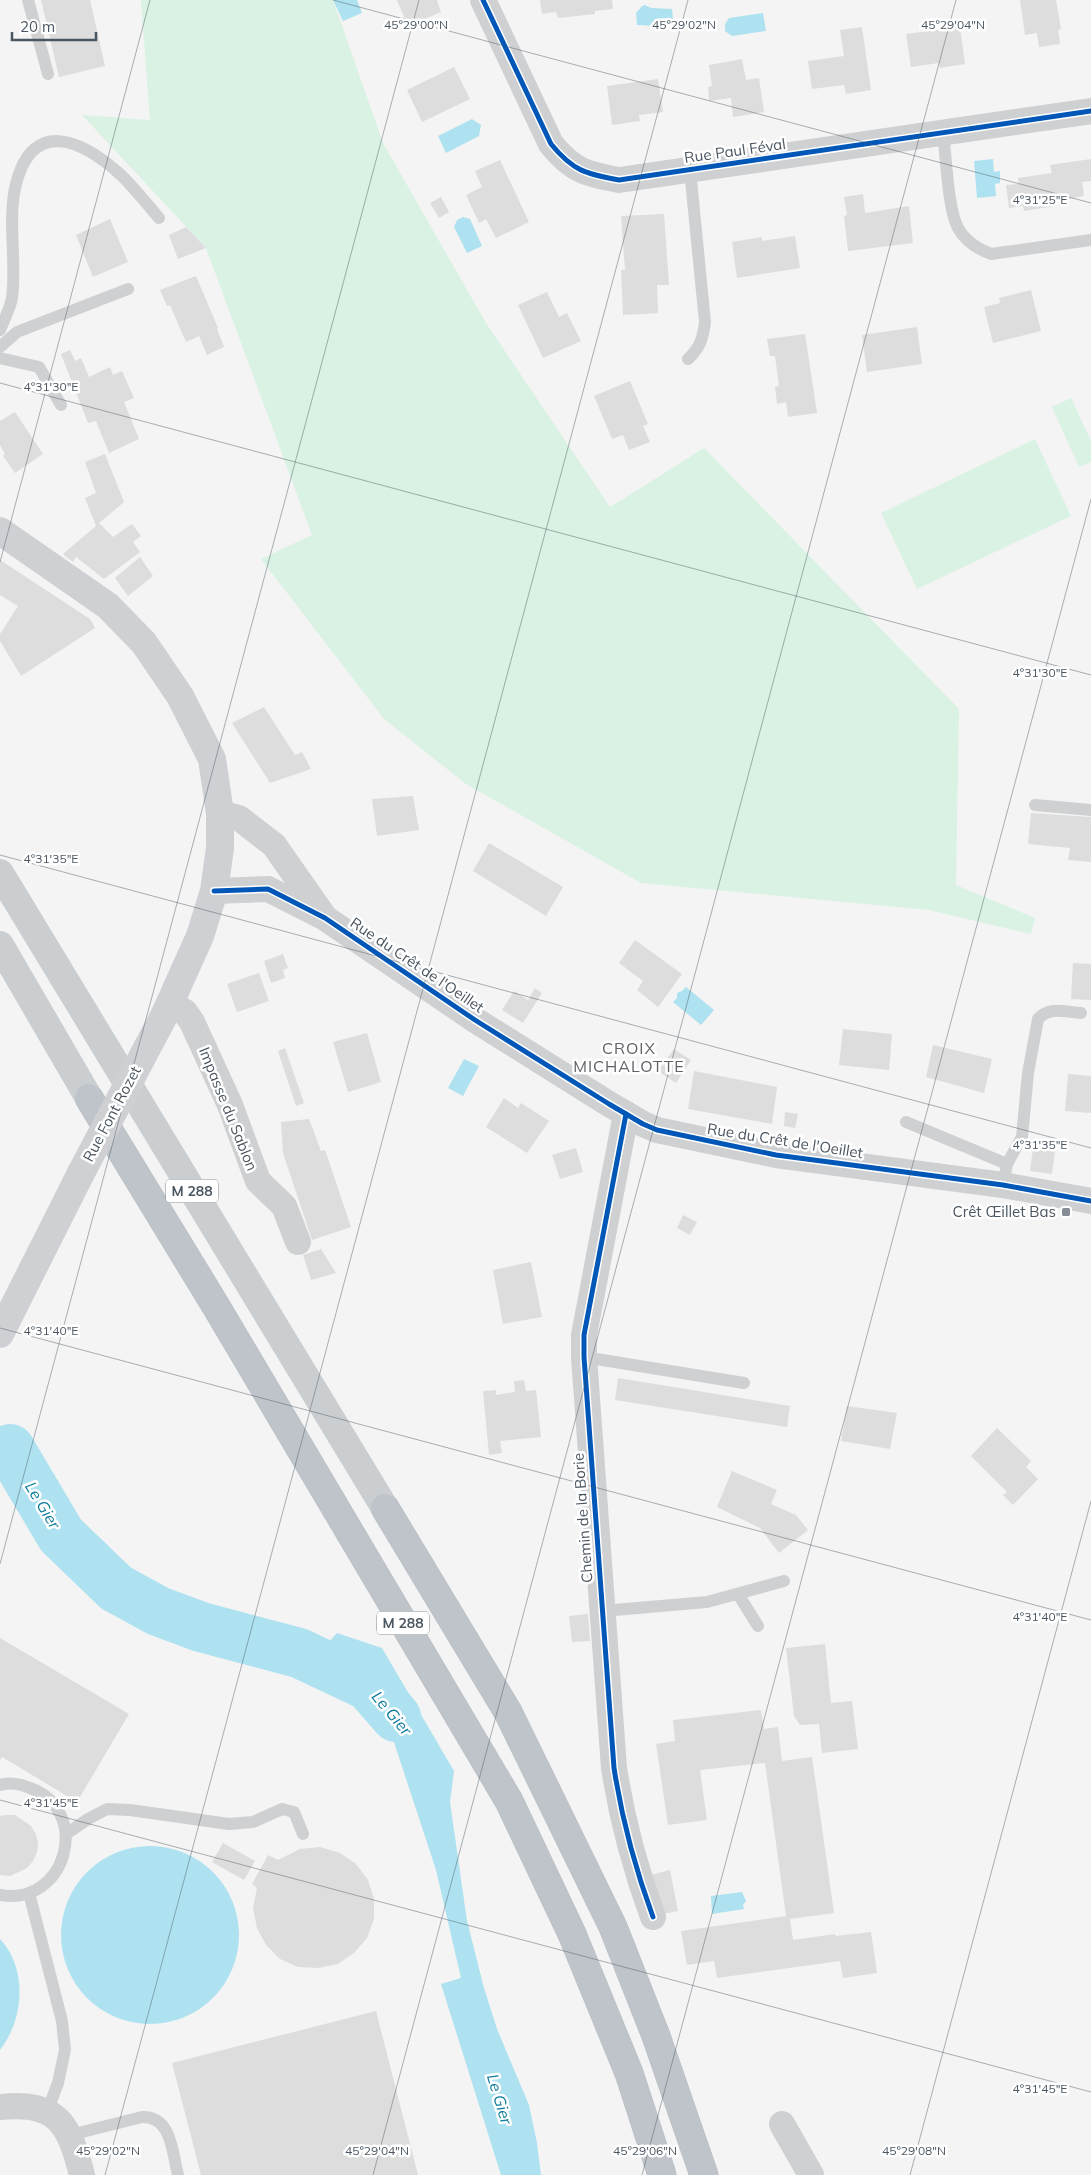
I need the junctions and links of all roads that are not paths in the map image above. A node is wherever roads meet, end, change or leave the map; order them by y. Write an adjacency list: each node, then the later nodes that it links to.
1 (28, 0): 3 (lane)
2 (482, 0): 6 (street, Rue Paul Féval)
3 (48, 74)
4 (1091, 111): 5 (street, Rue Paul Féval)
5 (942, 133): 6 (street, Rue Paul Féval); 8 (lane)
6 (690, 170): 13 (lane)
7 (159, 218): 10 (lane)
8 (1091, 240)
9 (128, 289): 11 (lane)
10 (0, 330)
11 (0, 347)
12 (0, 358): 14 (lane)
13 (688, 359)
14 (61, 404)
15 (0, 531): 18 (main road)
16 (1035, 805): 17 (lane)
17 (1091, 810)
18 (220, 813): 20 (main road); 21 (street)
19 (0, 873): 36 (main road, M 288)
20 (214, 891): 21 (street); 24 (main road, Rue Font Rozet)
21 (325, 918): 28 (street, Rue du Crêt de l'Oeillet)
22 (0, 945): 26 (main road)
23 (0, 962): 26 (main road)
24 (168, 1009): 32 (street, Impasse du Sablon); 33 (main road, Rue Font Rozet, bridge)
25 (1081, 1013): 30 (lane)
26 (62, 1053): 27 (main road)
27 (89, 1098): 53 (highway, M 288)
28 (626, 1114): 30 (street, Rue du Crêt de l'Oeillet); 34 (street, Chemin de la Borie)
29 (906, 1122): 30 (lane)
30 (1005, 1174): 31 (street, Rue du Crêt de l'Oeillet)
31 (1091, 1201)
32 (298, 1242)
33 (0, 1334)
34 (584, 1356): 35 (lane); 39 (street, Chemin de la Borie)
35 (744, 1384)
36 (385, 1508): 54 (highway, M 288)
37 (784, 1581): 38 (lane)
38 (738, 1594): 39 (lane); 40 (lane)
39 (602, 1611): 46 (street, Chemin de la Borie)
40 (758, 1626)
41 (0, 1784): 42 (lane)
42 (66, 1834): 43 (lane); 44 (lane)
43 (303, 1834)
44 (29, 1893): 45 (lane); 48 (lane)
45 (0, 1895)
46 (653, 1917)
47 (0, 2107): 48 (street)
48 (47, 2112): 50 (street)
49 (782, 2124): 55 (street)
50 (70, 2135): 51 (street); 52 (lane)
51 (82, 2175)
52 (178, 2175)
53 (662, 2175)
54 (704, 2175)
55 (811, 2175)

